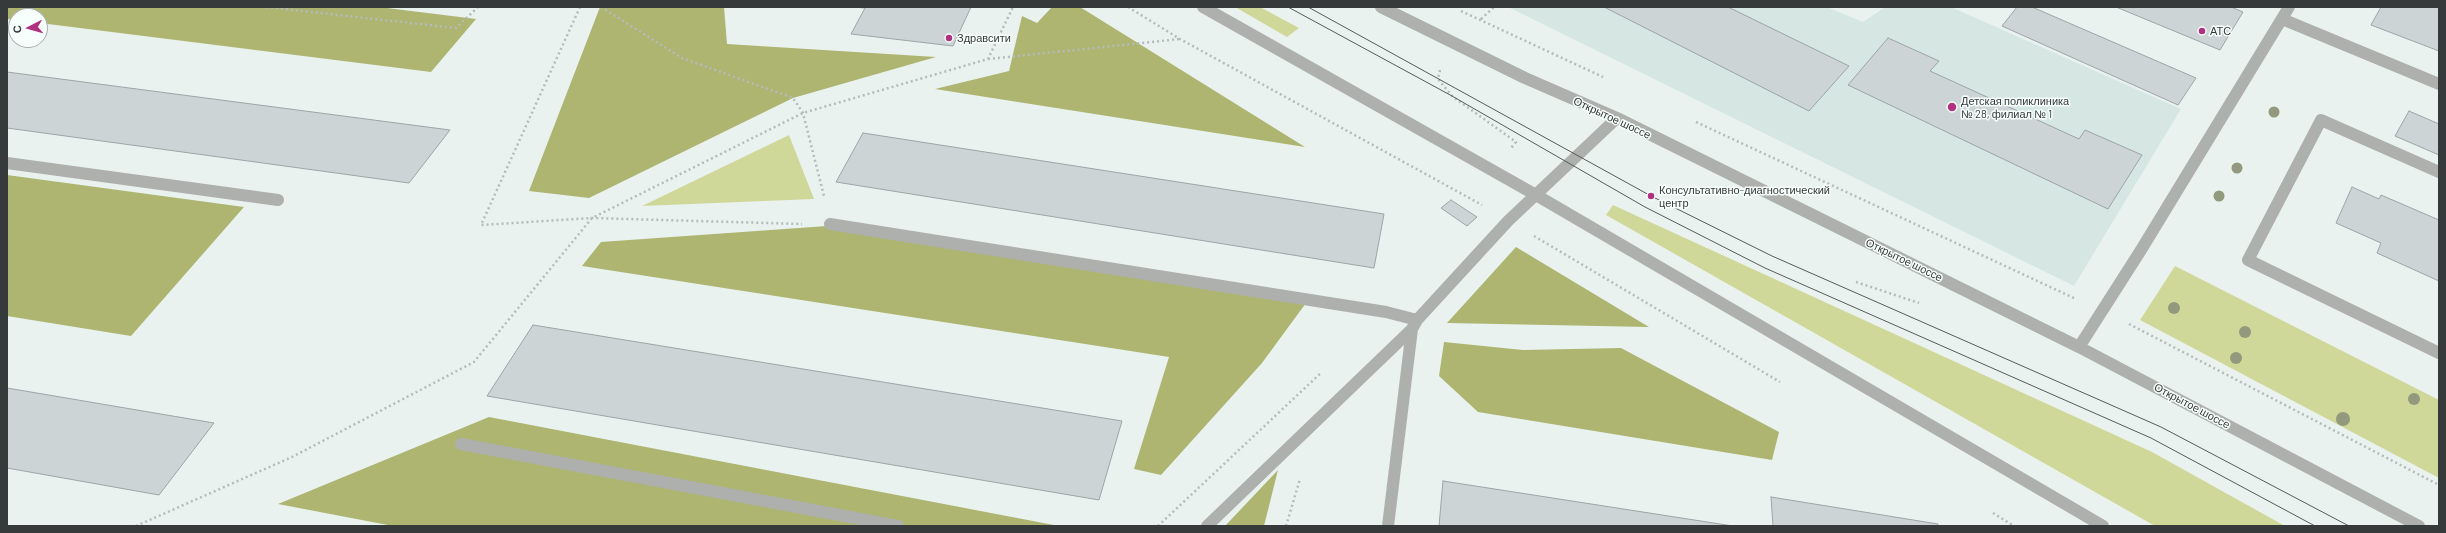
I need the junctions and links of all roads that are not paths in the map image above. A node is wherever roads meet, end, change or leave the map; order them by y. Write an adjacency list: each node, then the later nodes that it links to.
1 (1203, 7): 9 (street)
2 (1381, 7): 6 (street, Открытое шоссе)
3 (2288, 7): 4 (street)
4 (2282, 18): 5 (street); 13 (street)
5 (2439, 84)
6 (1617, 118): 9 (street); 13 (street, Открытое шоссе)
7 (7, 163): 10 (street)
8 (2439, 172): 14 (street)
9 (1536, 195): 12 (street); 19 (street)
10 (278, 200)
11 (830, 224): 12 (street)
12 (1415, 324): 17 (street); 18 (street)
13 (2079, 347): 20 (street, Открытое шоссе)
14 (2439, 353)
15 (461, 444): 16 (street)
16 (898, 526)
17 (1207, 526)
18 (1388, 526)
19 (2104, 526)
20 (2419, 526)

